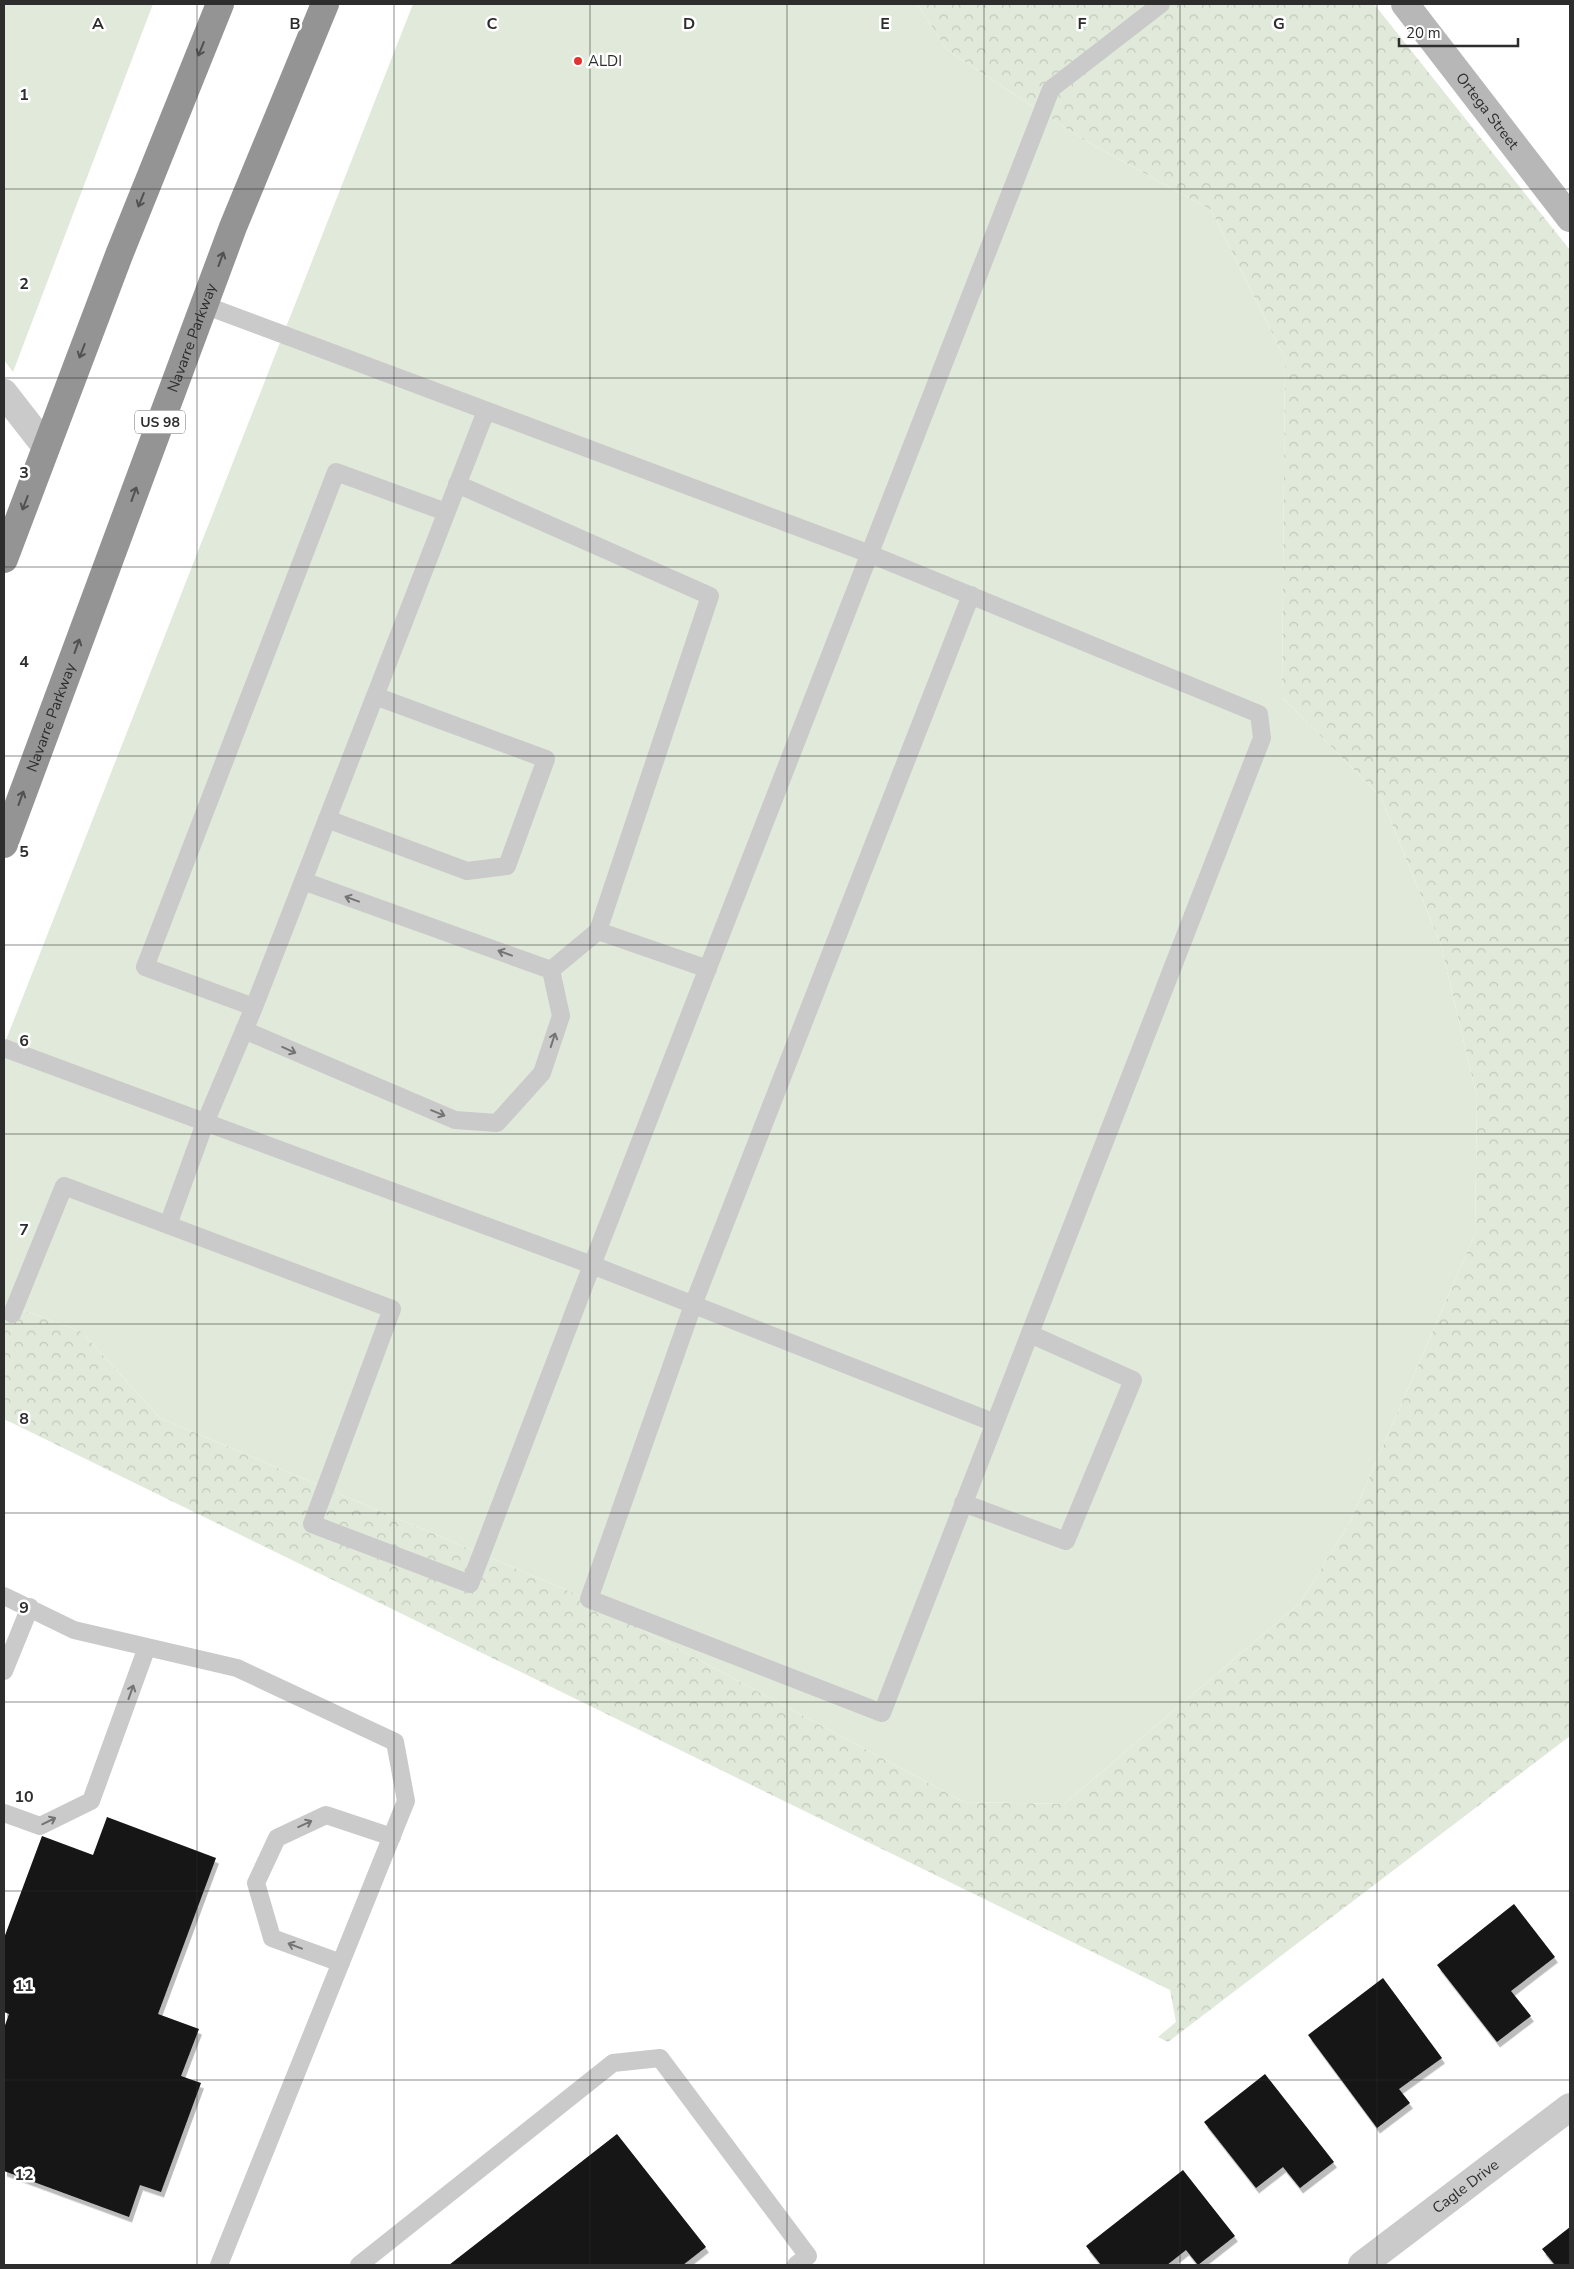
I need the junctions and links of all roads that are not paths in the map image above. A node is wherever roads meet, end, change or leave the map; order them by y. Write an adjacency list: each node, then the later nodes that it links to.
1 (220, 4): 9 (highway, one-way to 9)
2 (325, 4): 6 (highway, Navarre Parkway / US 98, one-way to 2)
3 (1160, 4): 12 (lane)
4 (1405, 4): 5 (street, Ortega Street)
5 (1570, 218)
6 (204, 305): 8 (lane); 17 (highway, Navarre Parkway / US 98, one-way to 6)
7 (4, 393): 9 (street)
8 (486, 411): 10 (lane); 12 (lane)
9 (46, 447): 13 (highway, one-way to 13)
10 (457, 484): 11 (lane); 19 (lane)
11 (446, 512): 15 (lane); 22 (lane)
12 (870, 554): 14 (lane); 20 (lane)
13 (4, 559)
14 (971, 595): 28 (lane); 30 (lane)
15 (375, 696): 16 (lane); 16 (lane)
16 (327, 819): 18 (lane)
17 (4, 844)
18 (303, 881): 21 (lane, one-way to 18); 22 (lane)
19 (598, 931): 20 (lane); 21 (lane)
20 (708, 969): 27 (lane)
21 (551, 970): 23 (lane, one-way to 21)
22 (254, 1007): 23 (lane)
23 (244, 1030): 25 (lane)
24 (4, 1048): 25 (lane)
25 (205, 1123): 26 (lane); 27 (lane)
26 (168, 1225): 27 (lane); 29 (lane)
27 (592, 1266): 28 (lane)
28 (693, 1305): 31 (lane); 32 (lane)
29 (12, 1314)
30 (1030, 1334): 31 (lane); 32 (lane)
31 (994, 1424): 32 (lane)
32 (963, 1503)
33 (4, 1596): 34 (lane)
34 (30, 1607): 35 (lane); 36 (lane)
35 (147, 1647): 37 (lane, one-way to 35); 38 (lane)
36 (4, 1671)
37 (4, 1813)
38 (392, 1837): 39 (lane); 39 (lane, one-way to 38)
39 (341, 1963): 41 (lane)
40 (1570, 2108): 44 (street, Cagle Drive)
41 (219, 2265)
42 (359, 2265): 43 (lane)
43 (796, 2265)
44 (1362, 2265)

